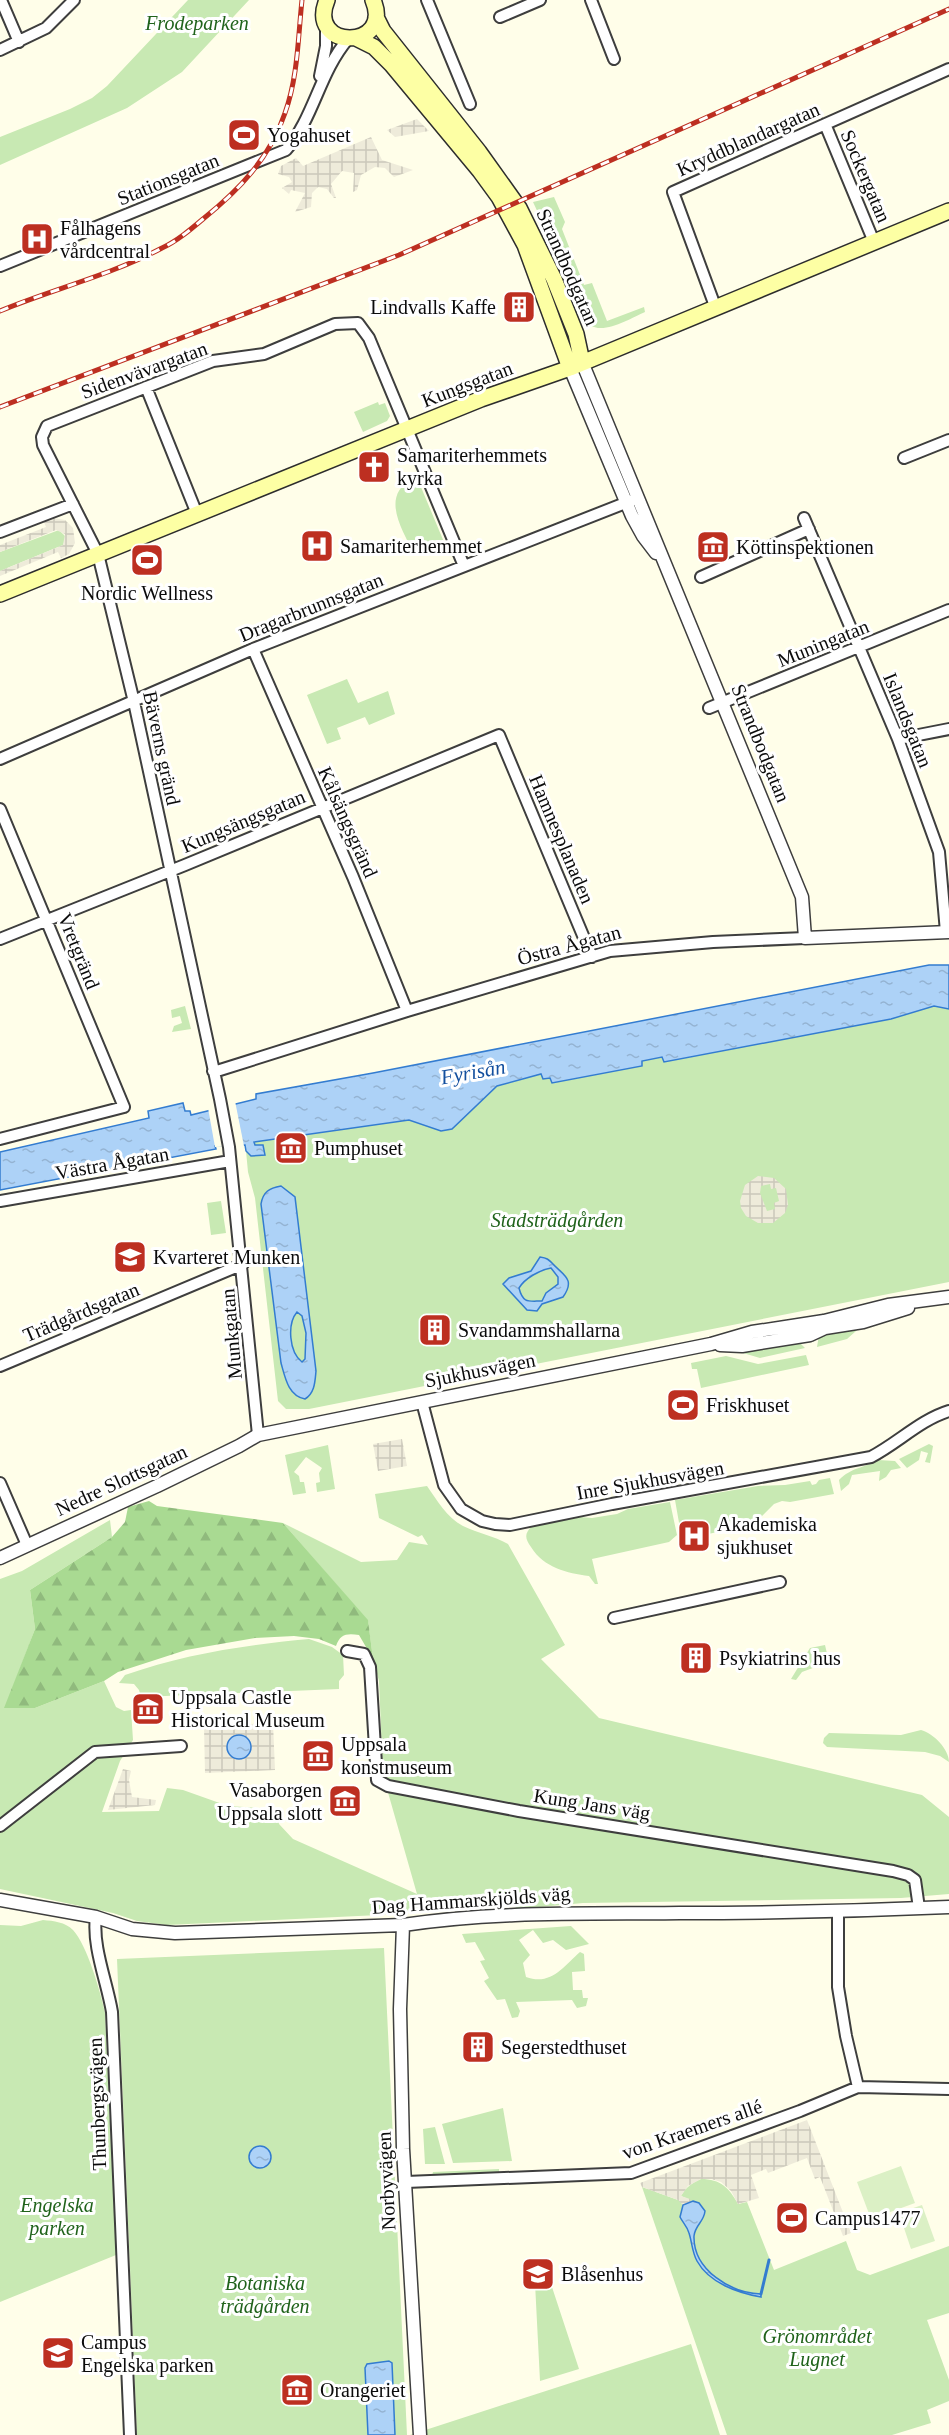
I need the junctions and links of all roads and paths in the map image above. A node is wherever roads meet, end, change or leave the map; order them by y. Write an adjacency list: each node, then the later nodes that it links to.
1 (1, 0): 12 (street)
2 (74, 0): 12 (street)
3 (373, 0): 8 (main road)
4 (428, 0): 17 (street)
5 (540, 0): 9 (street)
6 (591, 0): 14 (street)
7 (325, 1): 10 (main road)
8 (376, 17): 11 (main road); 23 (main road, Strandbodgatan)
9 (500, 17)
10 (326, 23): 11 (main road, Strandbodgatan); 16 (street, Stationsgatan)
11 (352, 38): 16 (street, Stationsgatan); 23 (main road, Strandbodgatan)
12 (19, 42): 13 (street)
13 (0, 50)
14 (614, 59)
15 (949, 69): 18 (street, Kryddblandargatan)
16 (317, 91): 21 (street, Stationsgatan)
17 (470, 104)
18 (825, 124): 20 (street, Sockergatan); 22 (street, Kryddblandargatan)
19 (949, 211): 20 (main road, Kungsgatan)
20 (874, 242): 22 (main road, Kungsgatan)
21 (0, 266)
22 (715, 306): 23 (main road, Kungsgatan)
23 (576, 364): 26 (main road, Kungsgatan); 29 (street, Strandbodgatan); 30 (street, Strandbodgatan)
24 (146, 387): 25 (street, Sidenvävargatan); 26 (street, Sidenvävargatan); 32 (street)
25 (47, 426): 31 (street, Bäverns gränd)
26 (408, 430): 32 (main road, Kungsgatan); 37 (street)
27 (949, 440): 28 (street)
28 (904, 458)
29 (638, 498): 30 (street, Dragarbrunnsgatan); 38 (street, Strandbodgatan)
30 (626, 503): 37 (street, Dragarbrunnsgatan); 38 (street, Strandbodgatan)
31 (73, 504): 35 (street); 36 (street, Bäverns gränd)
32 (197, 514): 36 (main road, Kungsgatan)
33 (804, 518): 34 (street, Islandsgatan)
34 (809, 529): 39 (street); 42 (street, Islandsgatan)
35 (0, 532)
36 (98, 554): 40 (main road, Kungsgatan); 44 (street, Bäverns gränd)
37 (464, 566): 43 (street, Dragarbrunnsgatan)
38 (666, 566): 45 (street, Strandbodgatan)
39 (701, 577)
40 (0, 594)
41 (949, 610): 42 (street, Muningatan)
42 (860, 647): 45 (street, Muningatan); 49 (street, Islandsgatan)
43 (253, 649): 44 (street, Dragarbrunnsgatan); 51 (street, Kålsängsgränd)
44 (134, 702): 50 (street, Dragarbrunnsgatan); 53 (street, Bäverns gränd)
45 (723, 703): 46 (street, Muningatan); 56 (street, Strandbodgatan)
46 (709, 708)
47 (949, 729): 49 (street)
48 (499, 735): 51 (street, Kungsängsgatan); 58 (street, Hamnesplanaden)
49 (898, 739): 55 (street, Islandsgatan)
50 (0, 759)
51 (322, 808): 53 (street, Kungsängsgatan); 59 (street, Kålsängsgränd)
52 (0, 809): 54 (street, Vretgränd)
53 (169, 872): 54 (street, Kungsängsgatan); 60 (street, Bäverns gränd)
54 (49, 924): 57 (street, Kungsängsgatan); 62 (street, Vretgränd)
55 (948, 932): 56 (street, Östra Ågatan)
56 (805, 938): 58 (street, Östra Ågatan)
57 (0, 939)
58 (592, 957): 59 (street, Östra Ågatan)
59 (407, 1011): 60 (street, Östra Ågatan)
60 (213, 1071): 61 (street, Bäverns gränd)
61 (218, 1094): 63 (street, Munkgatan)
62 (0, 1139)
63 (230, 1161): 64 (street, Västra Ågatan); 65 (street, Munkgatan)
64 (0, 1201)
65 (243, 1264): 67 (street, Trädgårdsgatan); 70 (street, Munkgatan)
66 (945, 1298): 68 (street, Sjukhusvägen)
67 (0, 1366)
68 (422, 1402): 69 (street, Inre Sjukhusvägen); 70 (street, Sjukhusvägen)
69 (949, 1411)
70 (258, 1435): 72 (street, Nedre Slottsgatan)
71 (0, 1483): 72 (street)
72 (27, 1545): 73 (street, Nedre Slottsgatan)
73 (0, 1558)
74 (780, 1582): 75 (street)
75 (614, 1618)
76 (348, 1651): 81 (street, Kung Jans väg)
77 (181, 1746): 78 (street)
78 (0, 1826)
79 (0, 1900): 83 (street, Dag Hammarskjölds väg)
80 (949, 1907): 81 (street, Dag Hammarskjölds väg)
81 (919, 1908): 82 (street, Dag Hammarskjölds väg)
82 (838, 1911): 84 (street, Dag Hammarskjölds väg); 85 (street)
83 (96, 1917): 84 (street, Dag Hammarskjölds väg); 88 (street, Thunbergsvägen)
84 (403, 1925): 87 (street, Norbyvägen)
85 (858, 2087): 86 (street, von Kraemers allé); 87 (street, von Kraemers allé)
86 (949, 2089)
87 (406, 2182): 89 (street, Norbyvägen)
88 (130, 2435)
89 (420, 2435)

